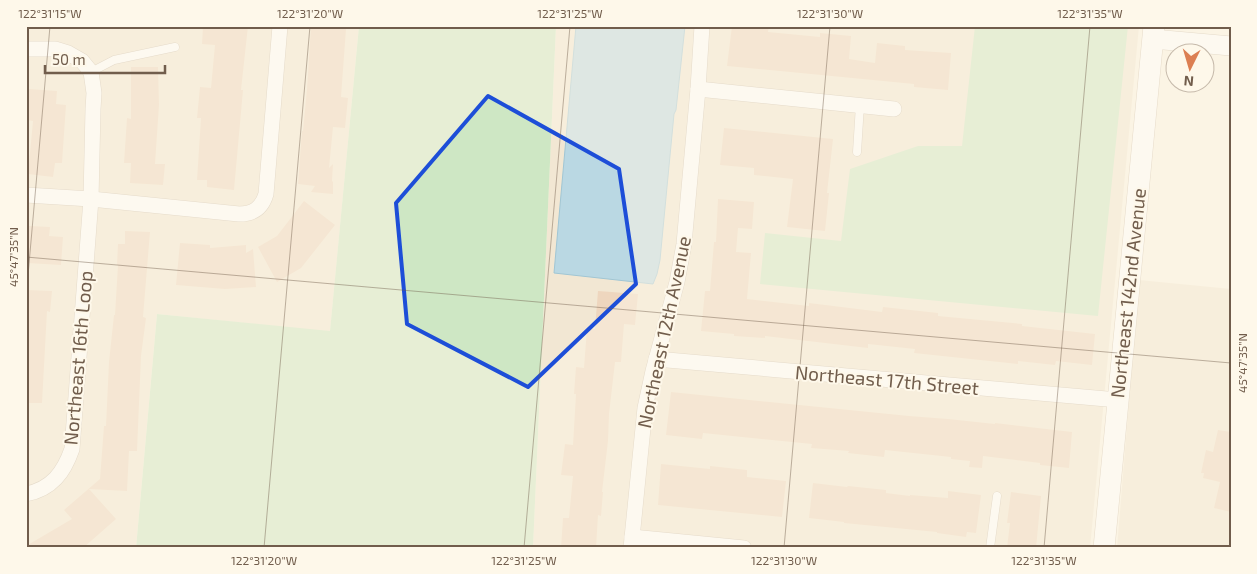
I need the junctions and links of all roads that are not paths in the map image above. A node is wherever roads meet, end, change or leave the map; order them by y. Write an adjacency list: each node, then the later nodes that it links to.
1 (280, 26): 13 (street)
2 (702, 26): 8 (street, Northeast 12th Avenue)
3 (1154, 33): 4 (street); 15 (main road, Northeast 142nd Avenue)
4 (1231, 46)
5 (175, 47): 7 (lane)
6 (26, 49): 7 (street)
7 (91, 72): 13 (street, Northeast 16th Loop)
8 (698, 89): 9 (street); 14 (street, Northeast 12th Avenue)
9 (860, 105): 10 (street); 11 (lane)
10 (894, 109)
11 (857, 152)
12 (26, 195): 13 (street)
13 (91, 199): 16 (street, Northeast 16th Loop)
14 (656, 359): 15 (street, Northeast 17th Street); 18 (street, Northeast 12th Avenue)
15 (1118, 400): 21 (main road, Northeast 142nd Avenue)
16 (26, 494)
17 (997, 496): 20 (lane)
18 (631, 543): 19 (street)
19 (744, 548)
20 (990, 548)
21 (1104, 548)

